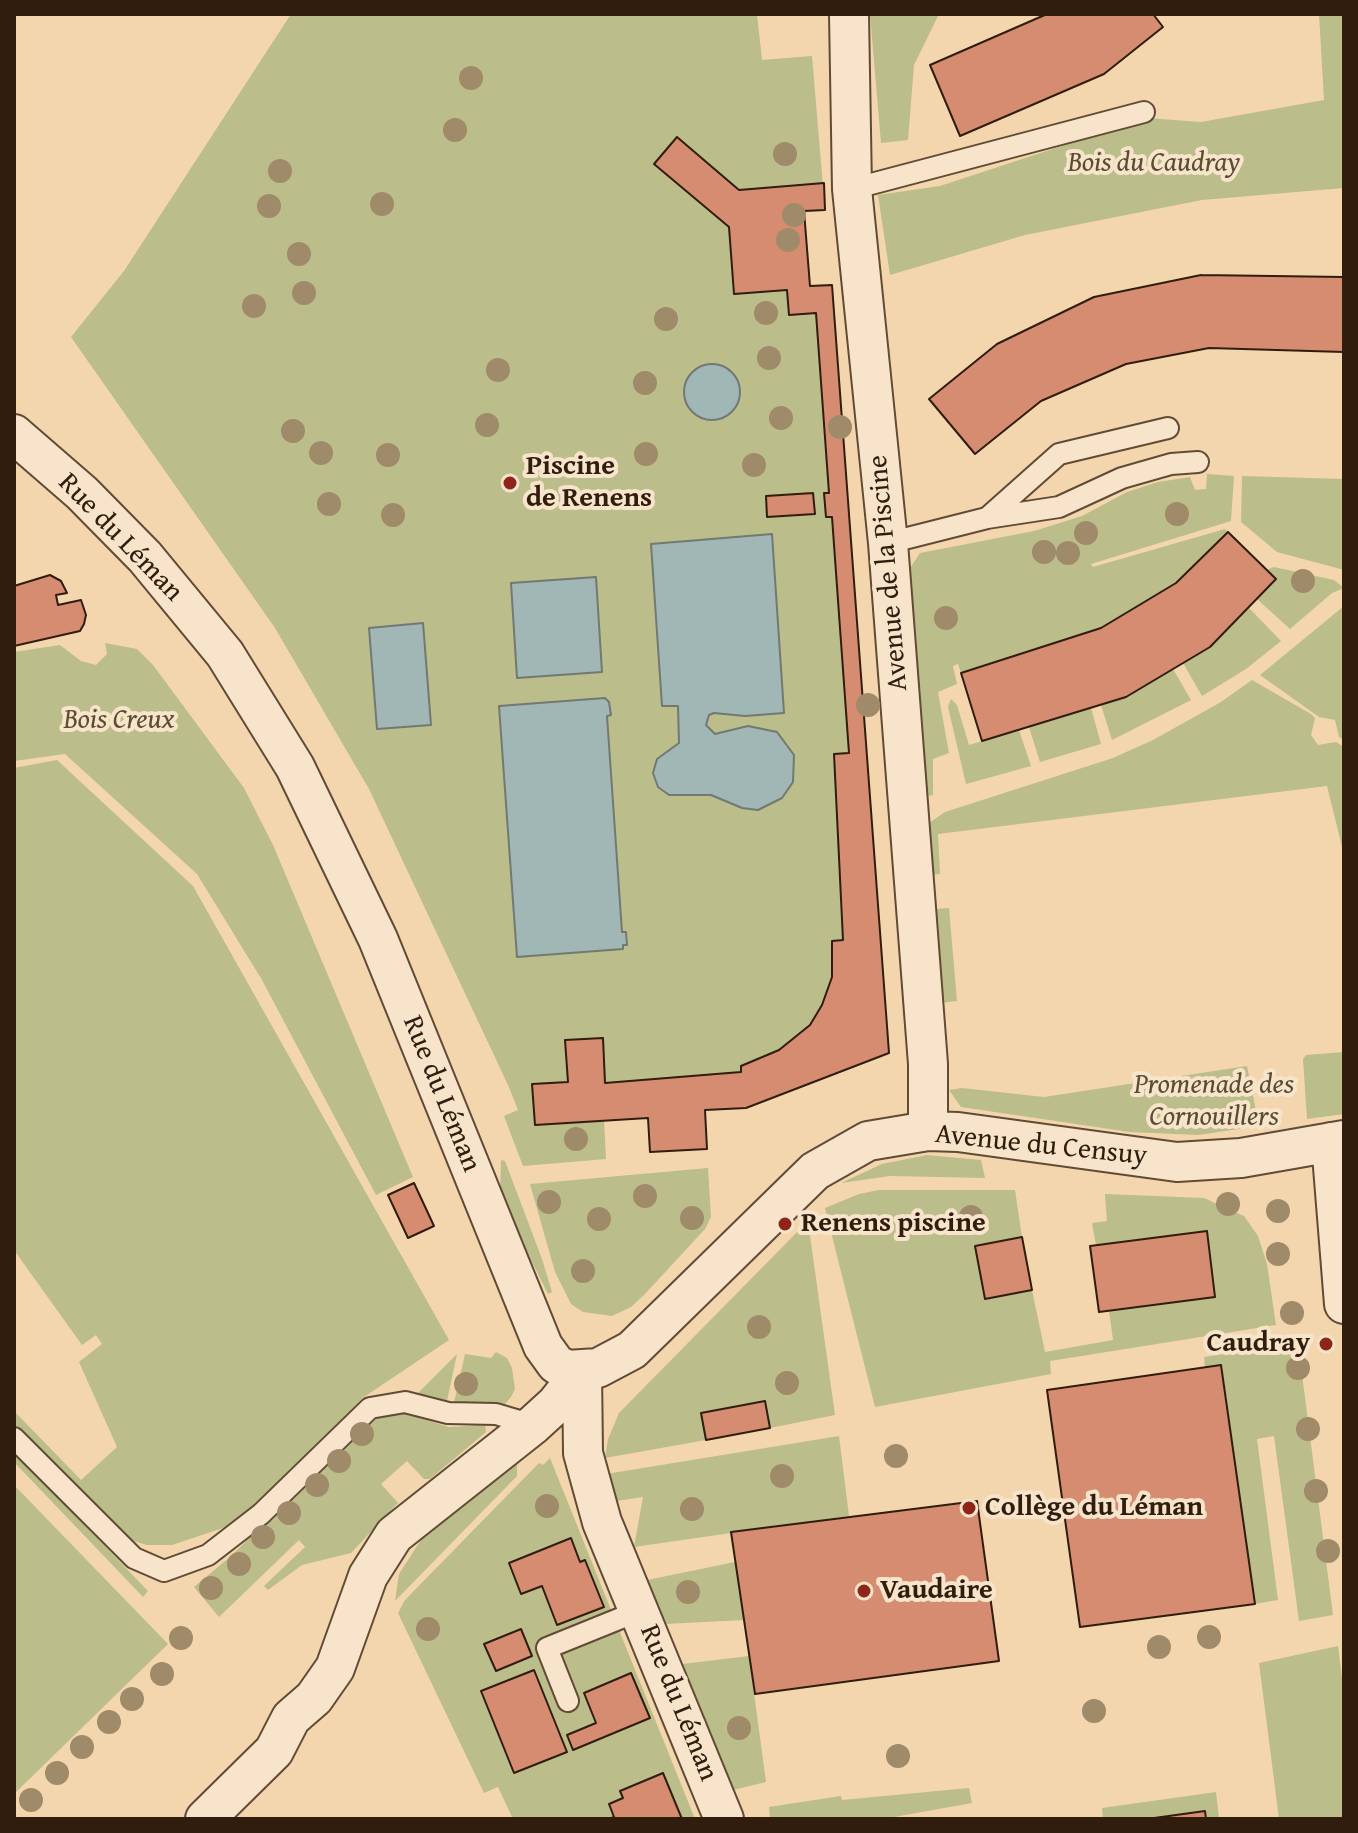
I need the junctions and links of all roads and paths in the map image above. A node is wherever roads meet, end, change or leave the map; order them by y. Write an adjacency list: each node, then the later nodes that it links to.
1 (849, 14): 3 (street, Avenue de la Piscine)
2 (1144, 112): 3 (lane)
3 (852, 189): 8 (street, Avenue de la Piscine)
4 (1168, 428): 7 (lane)
5 (14, 434): 12 (street, Rue du Léman)
6 (1198, 462): 7 (lane)
7 (987, 518): 8 (lane)
8 (888, 543): 9 (street, Avenue de la Piscine)
9 (928, 1131): 10 (street, Avenue du Censuy); 12 (street, Avenue du Censuy)
10 (1338, 1141): 11 (street)
11 (1344, 1304)
12 (582, 1371): 13 (street); 15 (street, Rue du Léman)
13 (533, 1425): 14 (lane); 17 (street)
14 (14, 1438)
15 (641, 1610): 16 (lane); 18 (street, Rue du Léman)
16 (568, 1701)
17 (205, 1819)
18 (724, 1819)

